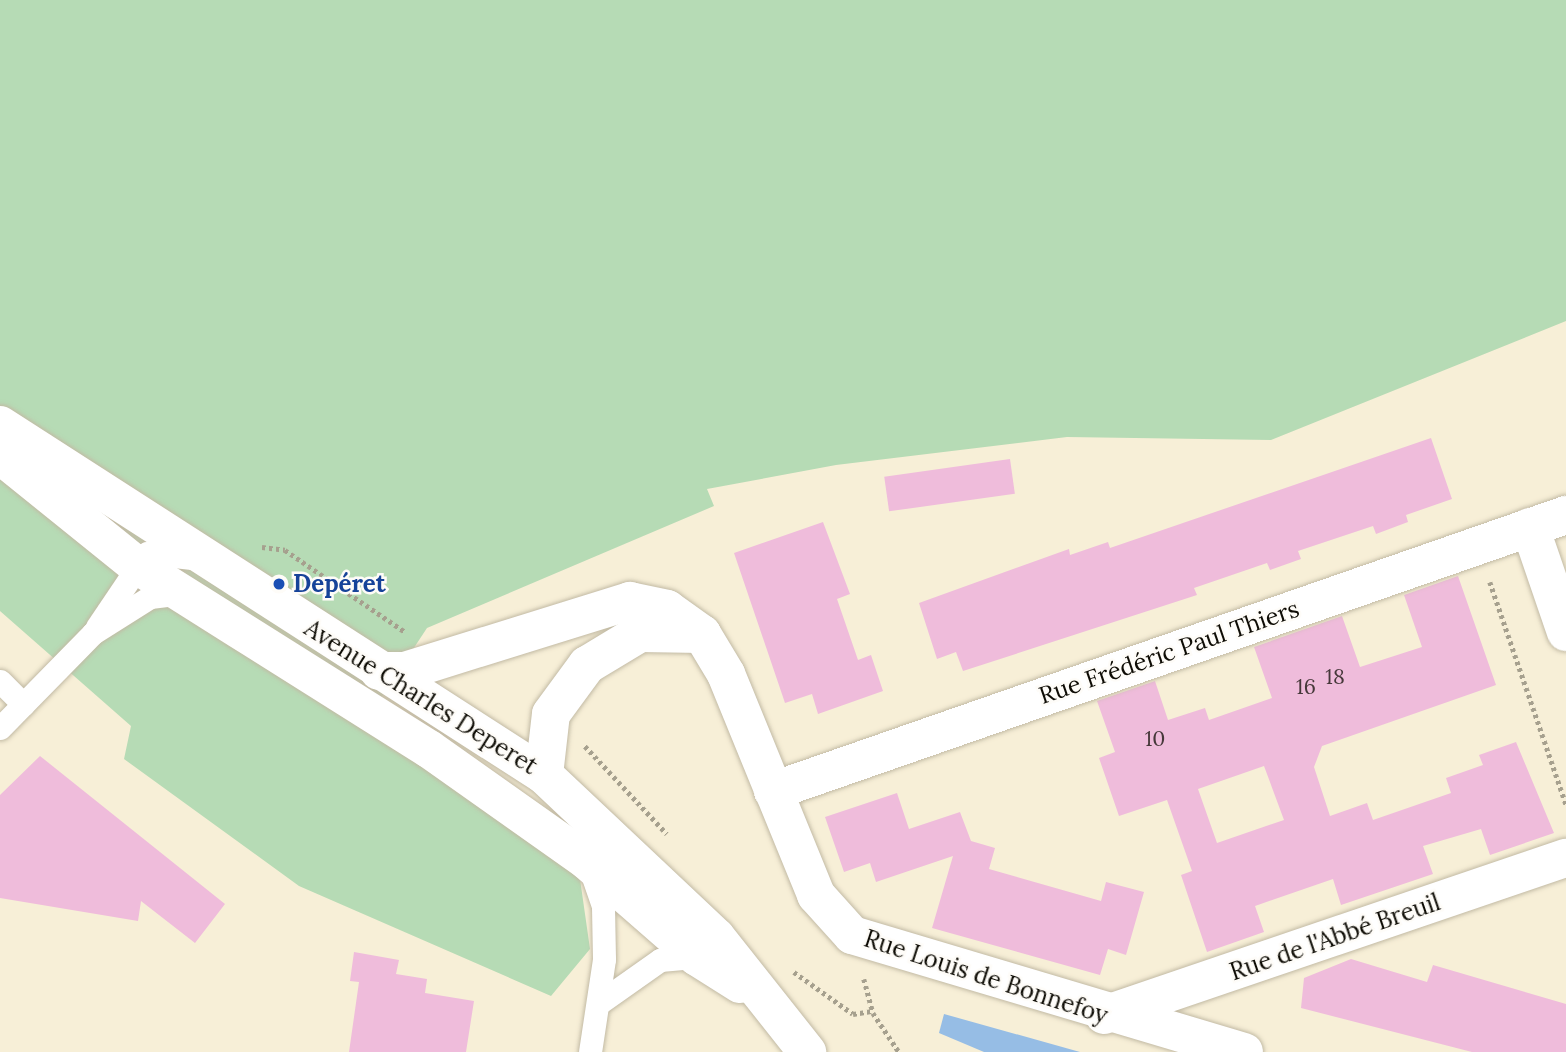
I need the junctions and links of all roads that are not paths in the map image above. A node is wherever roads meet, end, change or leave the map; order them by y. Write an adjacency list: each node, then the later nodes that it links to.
1 (0, 425): 6 (street, Avenue Charles Deperet)
2 (0, 455): 5 (street, Avenue Charles Deperet)
3 (1566, 515): 4 (street, Rue Frédéric Paul Thiers)
4 (1530, 527): 8 (street); 16 (street, Rue Frédéric Paul Thiers)
5 (135, 564): 6 (lane); 7 (street, Avenue Charles Deperet); 9 (lane)
6 (222, 568): 11 (street, Avenue Charles Deperet)
7 (181, 593): 9 (lane); 18 (street, Avenue Charles Deperet)
8 (1566, 632)
9 (93, 633): 13 (lane)
10 (702, 634): 11 (street, Rue Louis de Bonnefoy); 15 (street); 16 (street, Rue Louis de Bonnefoy)
11 (379, 671): 15 (street, Avenue Charles Deperet)
12 (0, 681): 13 (lane)
13 (23, 704): 14 (lane)
14 (0, 728)
15 (544, 775): 20 (street, Avenue Charles Deperet)
16 (773, 791): 22 (street, Rue Louis de Bonnefoy)
17 (1566, 858): 22 (street, Rue de l'Abbé Breuil)
18 (587, 862): 19 (street, Avenue Charles Deperet); 21 (lane)
19 (697, 957): 20 (street, Avenue Charles Deperet); 21 (lane)
20 (762, 999): 24 (street, Avenue Charles Deperet)
21 (598, 1003): 23 (lane)
22 (1104, 1015): 25 (street, Rue Louis de Bonnefoy)
23 (590, 1052)
24 (807, 1052)
25 (1244, 1052)

